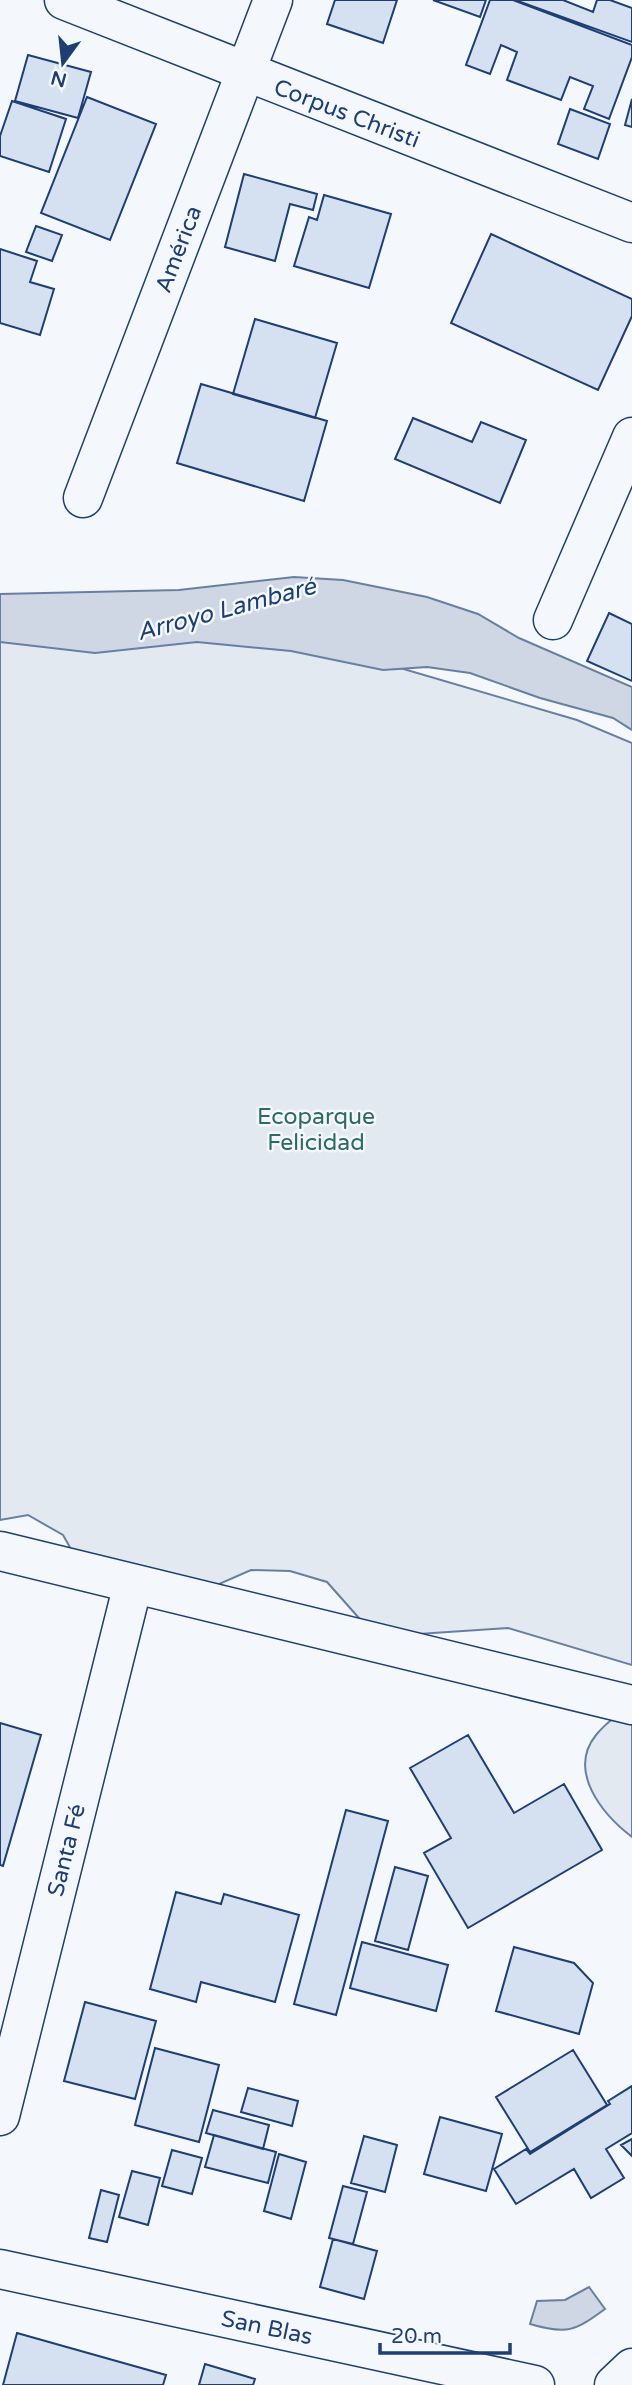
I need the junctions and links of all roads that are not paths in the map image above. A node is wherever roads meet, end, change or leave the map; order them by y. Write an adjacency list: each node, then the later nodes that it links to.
1 (64, 0): 3 (street, Corpus Christi)
2 (274, 0): 3 (street, América)
3 (245, 74): 4 (street, Corpus Christi); 6 (street, América)
4 (632, 223)
5 (632, 437): 7 (street)
6 (83, 498)
7 (554, 620)
8 (0, 1550): 9 (street)
9 (133, 1584): 10 (street); 11 (street, Santa Fé)
10 (632, 1705)
11 (0, 2116)
12 (0, 2269): 14 (street, San Blas)
13 (632, 2368): 15 (street)
14 (535, 2385)
15 (614, 2385)

